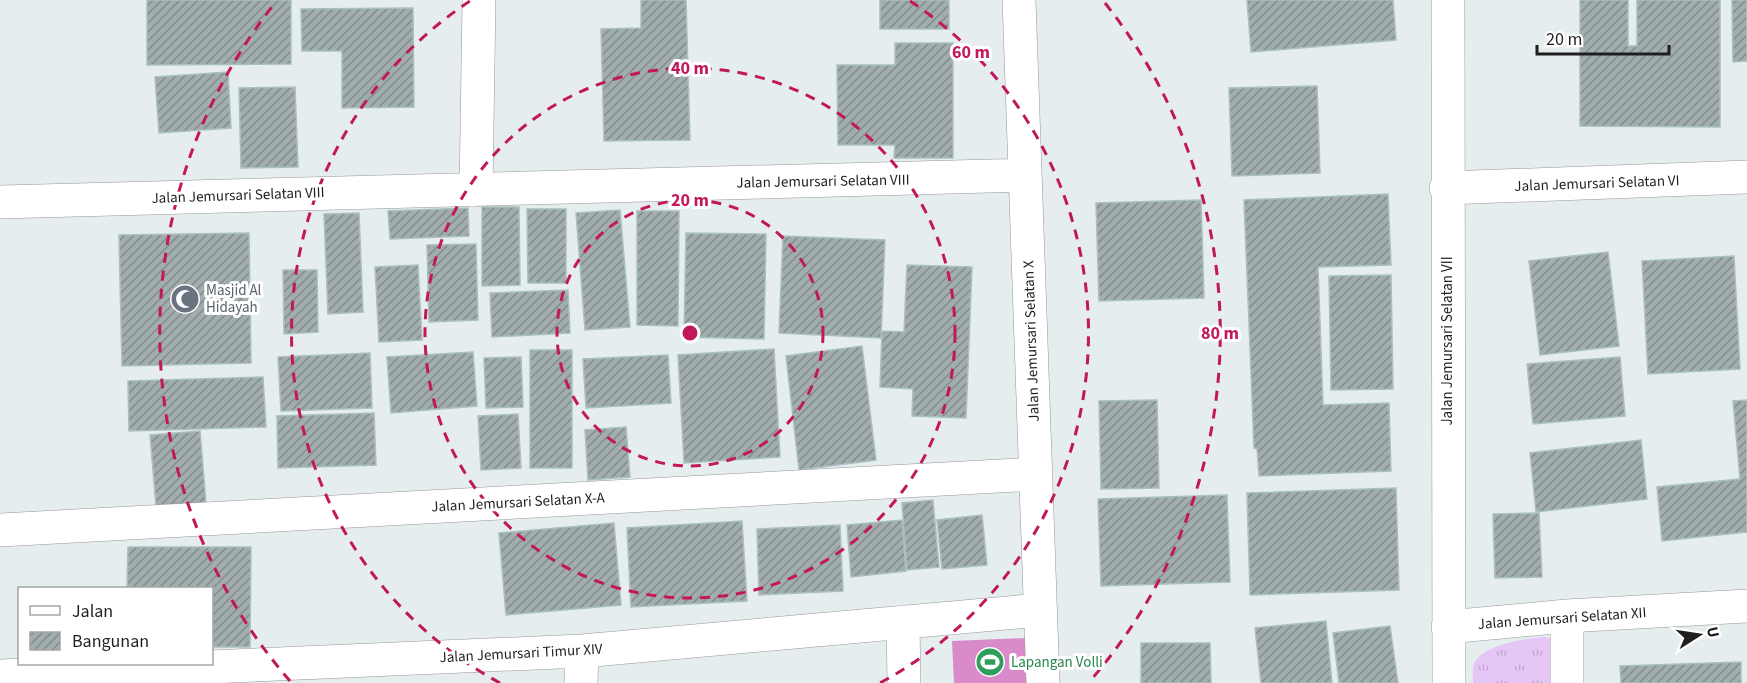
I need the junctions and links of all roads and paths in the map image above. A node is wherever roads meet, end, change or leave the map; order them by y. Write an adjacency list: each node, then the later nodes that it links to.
1 (479, 0): 7 (street)
2 (1019, 0): 4 (street, Jalan Jemursari Selatan X)
3 (1448, 0): 6 (street, Jalan Jemursari Selatan VII)
4 (1025, 175): 7 (street, Jalan Jemursari Selatan VIII); 9 (street, Jalan Jemursari Selatan X)
5 (1747, 177): 6 (street, Jalan Jemursari Selatan VI)
6 (1446, 188): 15 (street, Jalan Jemursari Selatan VII)
7 (476, 190): 8 (street, Jalan Jemursari Selatan VIII)
8 (0, 202)
9 (1036, 474): 10 (street, Jalan Jemursari Selatan X-A); 12 (street, Jalan Jemursari Selatan X)
10 (0, 530)
11 (1747, 606): 13 (street, Jalan Jemursari Selatan XII)
12 (1040, 610): 14 (street, Jalan Jemursari Timur XIV); 20 (street, Jalan Jemursari Selatan X)
13 (1567, 615): 15 (street, Jalan Jemursari Selatan XII); 22 (street)
14 (903, 622): 16 (street, Jalan Jemursari Timur XIV); 19 (street)
15 (1448, 627): 21 (street, Jalan Jemursari Selatan VII)
16 (582, 651): 17 (street, Jalan Jemursari Timur XIV); 18 (street)
17 (0, 676)
18 (581, 683)
19 (904, 683)
20 (1043, 683)
21 (1449, 683)
22 (1567, 683)

